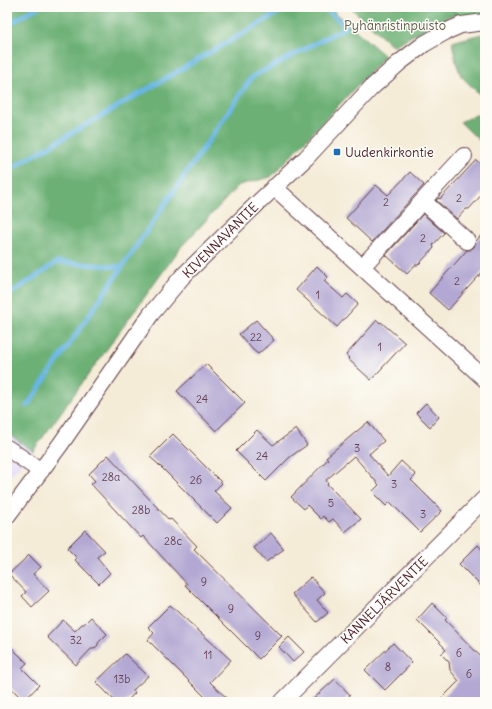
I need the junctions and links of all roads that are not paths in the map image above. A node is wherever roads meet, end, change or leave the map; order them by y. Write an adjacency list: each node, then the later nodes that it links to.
1 (485, 22): 3 (street, KIVENNAVANTIE)
2 (464, 156): 4 (street)
3 (274, 187): 6 (street); 9 (street, KIVENNAVANTIE)
4 (423, 201): 5 (street); 6 (street)
5 (467, 241)
6 (362, 267): 7 (street)
7 (485, 379)
8 (7, 448): 9 (street)
9 (41, 470): 11 (street, KIVENNAVANTIE)
10 (485, 498): 12 (street, KANNELJÄRVENTIE)
11 (7, 516)
12 (282, 702)

